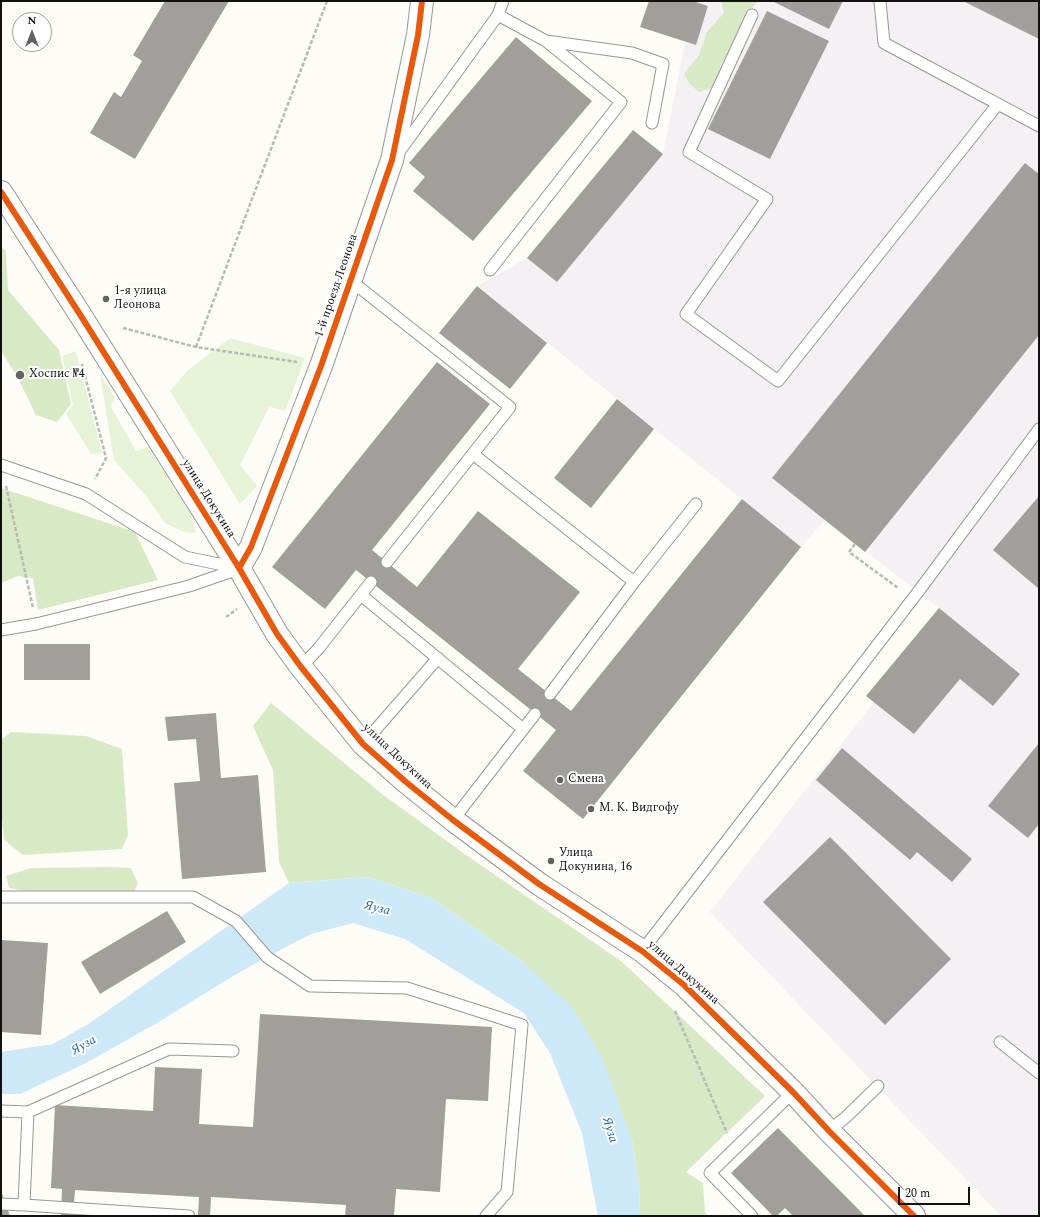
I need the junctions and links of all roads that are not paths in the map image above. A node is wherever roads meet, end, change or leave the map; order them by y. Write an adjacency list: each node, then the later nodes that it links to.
1 (422, 1): 10 (street, 1-й проезд Леонова)
2 (503, 1): 4 (lane)
3 (880, 1): 7 (lane)
4 (498, 15): 6 (lane); 10 (lane)
5 (752, 15): 7 (lane)
6 (546, 41): 8 (lane); 12 (lane)
7 (998, 104): 9 (lane)
8 (652, 123)
9 (1039, 126)
10 (392, 160): 13 (street, 1-й проезд Леонова)
11 (1, 192): 19 (street, улица Докукина)
12 (490, 270)
13 (350, 280): 15 (lane); 19 (street, 1-й проезд Леонова)
14 (1039, 429): 32 (lane)
15 (472, 454): 18 (lane); 21 (lane)
16 (1, 466): 19 (lane)
17 (696, 504): 21 (lane)
18 (387, 562)
19 (239, 568): 23 (lane); 25 (street, улица Докукина)
20 (371, 582): 22 (lane)
21 (634, 582): 26 (lane)
22 (361, 595): 24 (lane); 25 (lane)
23 (1, 630)
24 (438, 658): 28 (lane); 29 (lane)
25 (301, 667): 29 (street, улица Докукина)
26 (550, 694)
27 (535, 714): 28 (lane)
28 (523, 729): 30 (lane)
29 (363, 744): 30 (street, улица Докукина)
30 (453, 820): 32 (street, улица Докукина)
31 (1, 896): 44 (lane)
32 (642, 951): 37 (street, улица Докукина)
33 (1000, 1042): 35 (lane)
34 (233, 1051): 39 (lane)
35 (1039, 1073)
36 (878, 1086): 40 (lane)
37 (793, 1092): 40 (street, улица Докукина); 45 (lane)
38 (1, 1110): 39 (lane)
39 (28, 1112): 42 (lane)
40 (829, 1131): 46 (street, улица Докукина)
41 (1, 1204): 42 (lane)
42 (24, 1205): 43 (lane)
43 (188, 1216)
44 (486, 1216)
45 (752, 1216)
46 (914, 1216)

